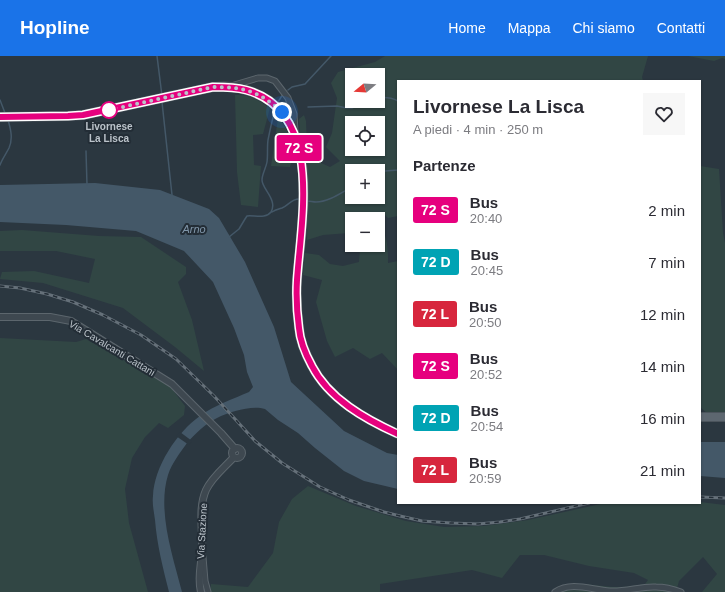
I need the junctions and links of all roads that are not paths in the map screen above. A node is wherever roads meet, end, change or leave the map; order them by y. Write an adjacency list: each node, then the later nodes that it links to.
1 (230, 87): 2 (main road); 3 (main road); 3 (street)
2 (0, 117)
3 (295, 135): 8 (main road)
4 (0, 317): 7 (street, Via Cavalcanti Cattani)
5 (701, 417): 6 (main road)
6 (725, 417)
7 (208, 419): 9 (street, Via Stazione)
8 (397, 434)
9 (202, 550): 10 (street, Via Stazione); 11 (street)
10 (200, 592)
11 (208, 592)
12 (555, 592): 13 (street)
13 (681, 592)

